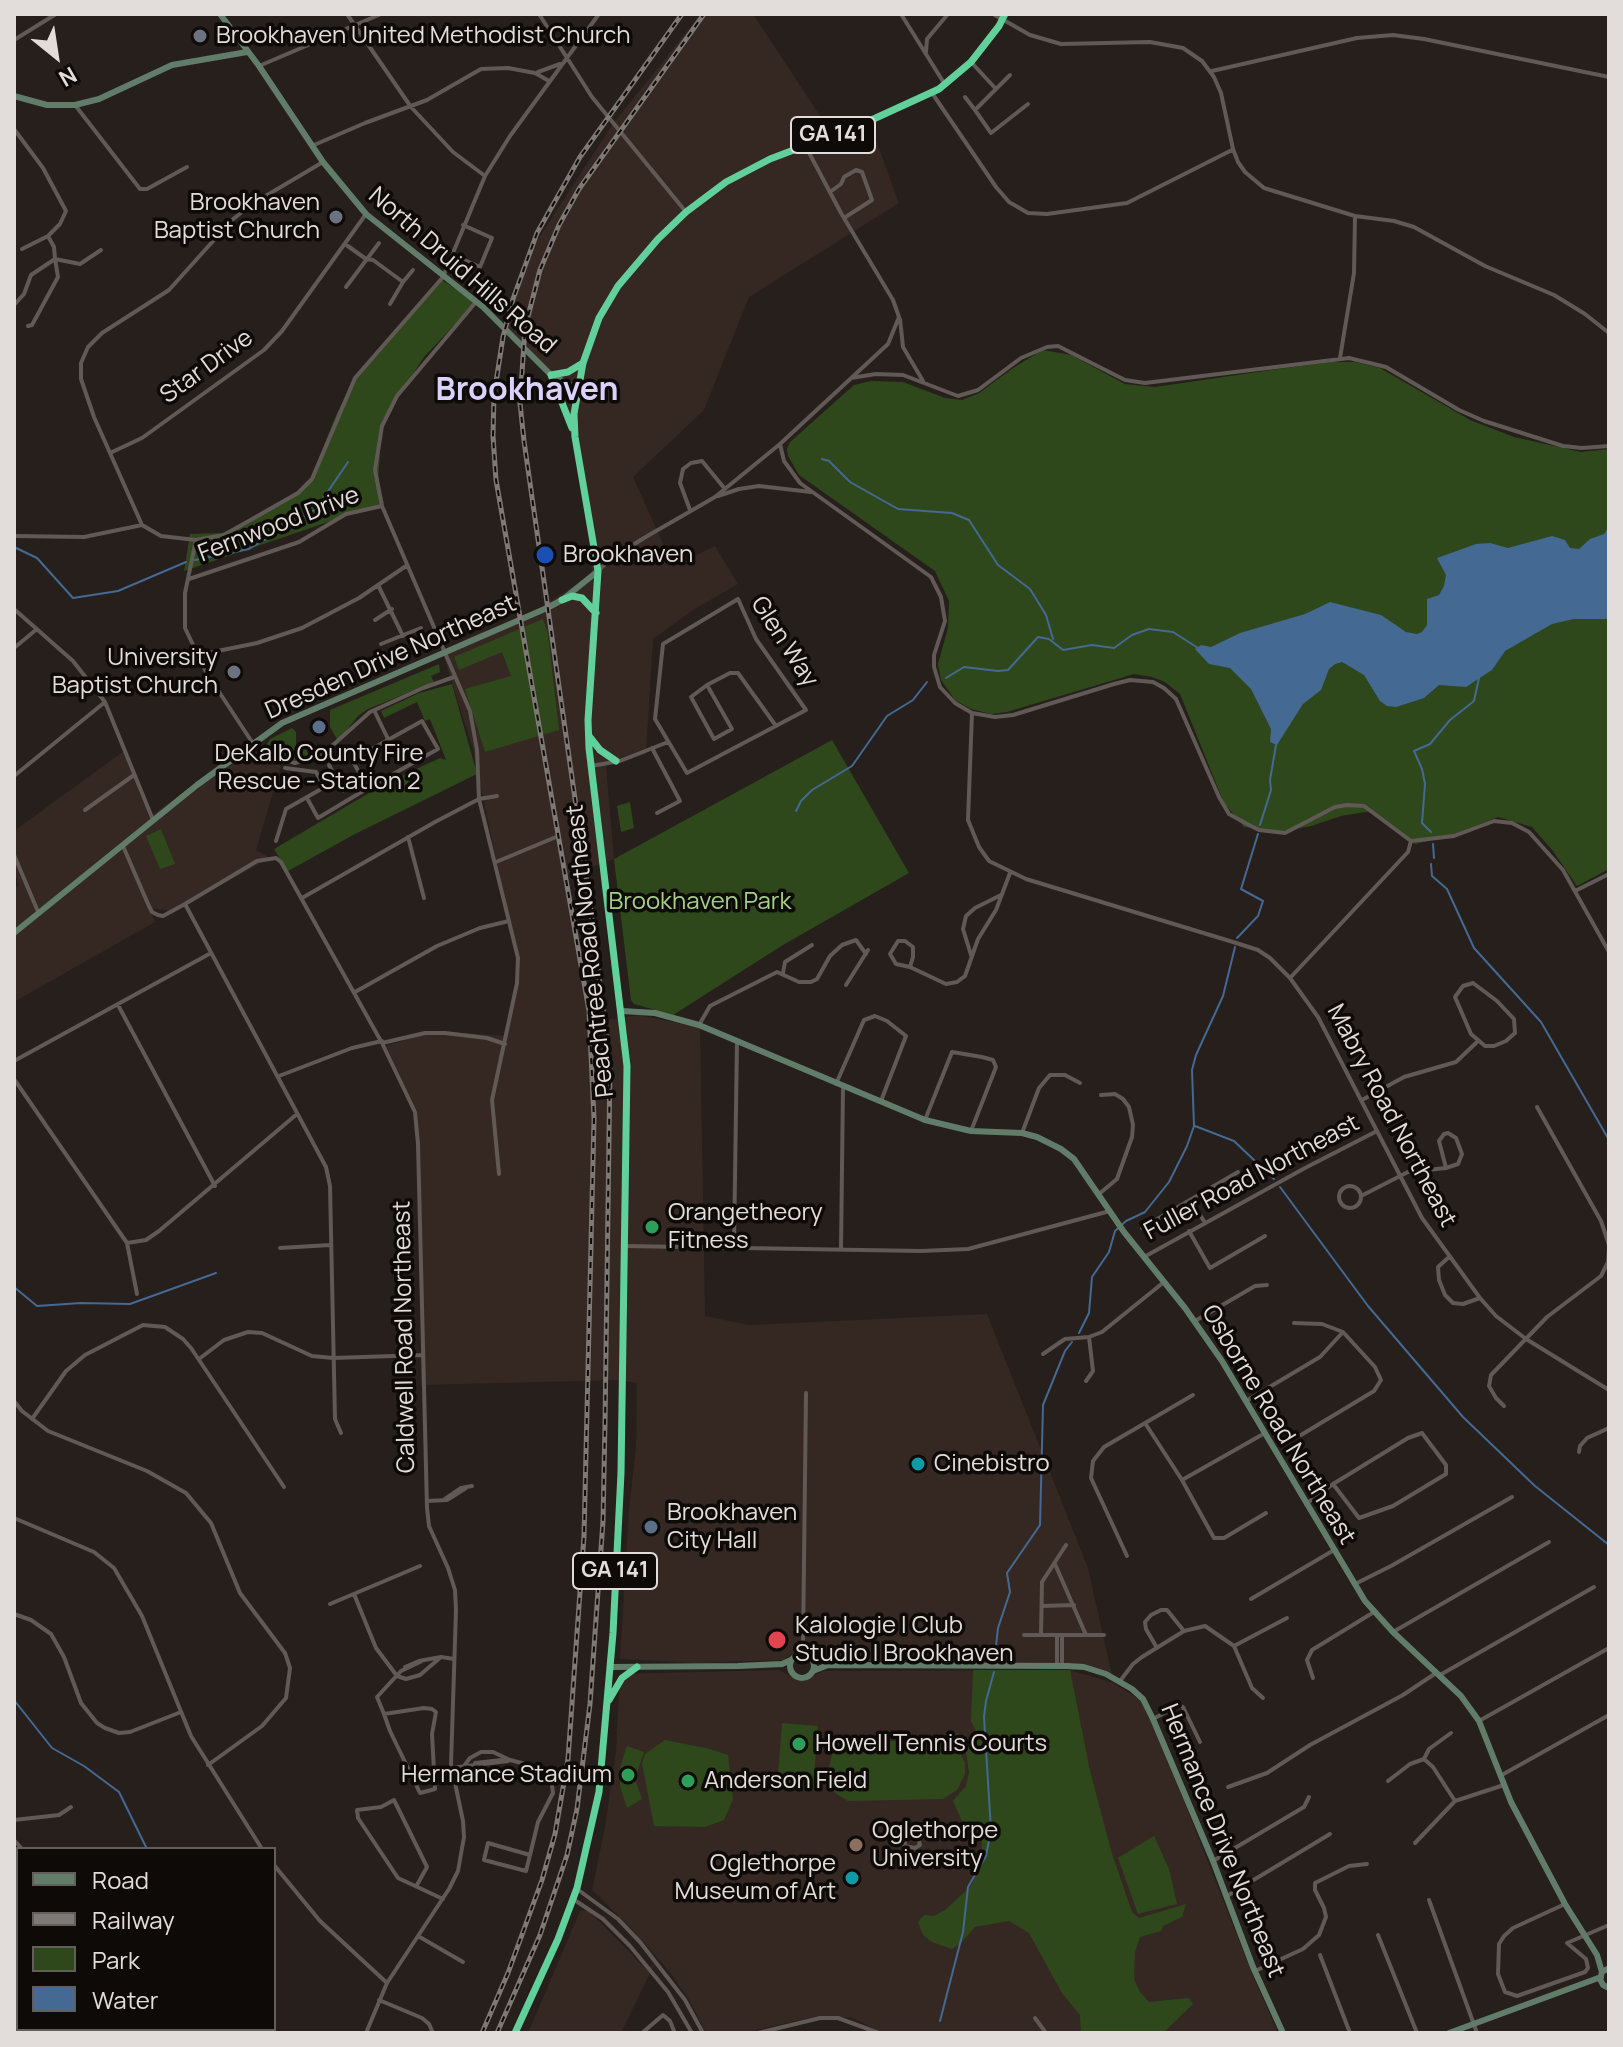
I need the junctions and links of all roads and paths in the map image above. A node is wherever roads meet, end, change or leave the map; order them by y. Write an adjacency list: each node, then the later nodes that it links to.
1 (56, 14): 13 (street)
2 (220, 14): 14 (street, North Druid Hills Road)
3 (347, 14): 12 (street)
4 (381, 14): 12 (street)
5 (539, 14): 16 (street)
6 (599, 14): 16 (street)
7 (901, 14): 15 (street)
8 (948, 14): 15 (street)
9 (982, 14): 10 (street)
10 (993, 14): 11 (street)
11 (1004, 16): 17 (highway, GA 141); 20 (street)
12 (355, 24): 19 (street); 32 (street)
13 (14, 40)
14 (247, 52): 19 (street, North Druid Hills Road); 31 (street)
15 (926, 54): 25 (street)
16 (566, 59): 18 (street); 42 (street)
17 (971, 62): 25 (highway, Peachtree Road Northeast / GA 141); 26 (street)
18 (560, 64): 21 (street); 24 (street)
19 (259, 66): 35 (street, North Druid Hills Road)
20 (1211, 71): 23 (street); 37 (street)
21 (535, 73): 24 (street); 32 (street)
22 (1010, 75): 26 (street)
23 (1609, 77)
24 (549, 81): 40 (street)
25 (945, 84): 27 (highway, Peachtree Road Northeast / GA 141)
26 (996, 89): 33 (street)
27 (932, 93): 36 (highway, Peachtree Road Northeast / GA 141); 37 (street)
28 (14, 96): 31 (street)
29 (965, 97): 33 (street)
30 (1028, 104): 33 (street)
31 (75, 105): 39 (street)
32 (411, 107): 35 (street); 40 (street)
33 (975, 110)
34 (14, 129): 47 (street)
35 (314, 145): 38 (street, North Druid Hills Road)
36 (806, 145): 41 (street); 42 (highway, Peachtree Road Northeast / GA 141)
37 (1233, 149): 44 (street)
38 (323, 162): 43 (street, North Druid Hills Road); 74 (street)
39 (187, 167)
40 (485, 176): 46 (street)
41 (830, 192): 45 (street); 45 (street)
42 (686, 212): 66 (highway, Peachtree Road Northeast / GA 141)
43 (366, 214): 49 (street, Star Drive); 56 (street, North Druid Hills Road)
44 (1355, 216): 64 (street); 65 (street)
45 (844, 218): 62 (street)
46 (463, 225): 52 (street); 52 (street)
47 (48, 236): 50 (street); 53 (street)
48 (379, 243): 54 (street)
49 (345, 244): 54 (street); 74 (street, Star Drive)
50 (22, 249)
51 (101, 250): 53 (street)
52 (453, 255): 56 (street)
53 (55, 259): 61 (street); 63 (street)
54 (366, 259): 57 (street); 58 (street)
55 (413, 270): 57 (street)
56 (443, 277): 59 (street, North Druid Hills Road); 82 (street)
57 (403, 282): 60 (street)
58 (346, 287)
59 (476, 302): 67 (street, North Druid Hills Road); 78 (street)
60 (390, 304)
61 (14, 305)
62 (899, 317): 68 (street); 69 (street)
63 (28, 326)
64 (1609, 333)
65 (1340, 358): 69 (street); 73 (street)
66 (583, 363): 67 (highway); 70 (highway, Peachtree Road Northeast / GA 141)
67 (551, 375): 70 (street, North Druid Hills Road); 71 (highway)
68 (851, 378): 69 (street); 72 (street)
69 (924, 383)
70 (578, 389): 71 (highway, Peachtree Road Northeast / GA 141)
71 (575, 437): 84 (highway, Peachtree Road Northeast / GA 141)
72 (780, 444): 75 (street); 76 (street)
73 (1609, 446)
74 (110, 453): 80 (street)
75 (725, 489): 77 (street); 79 (street)
76 (813, 493): 77 (street); 103 (street)
77 (715, 497): 79 (street)
78 (382, 506): 83 (street); 85 (street, Fernwood Drive)
79 (690, 510): 84 (street)
80 (142, 525): 81 (street); 82 (street)
81 (14, 536)
82 (196, 540): 85 (street)
83 (406, 566): 86 (street); 97 (street)
84 (598, 571): 87 (street, Dresden Drive Northeast); 90 (highway, Peachtree Road Northeast / GA 141)
85 (189, 579): 98 (street)
86 (378, 585): 89 (street); 98 (street)
87 (562, 600): 90 (highway); 97 (street, Dresden Drive Northeast)
88 (14, 609): 93 (street)
89 (392, 609): 91 (street); 94 (street)
90 (596, 613): 105 (highway, Peachtree Road Northeast / GA 141)
91 (375, 620)
92 (421, 628): 94 (street)
93 (37, 629): 96 (street); 101 (street)
94 (403, 636): 95 (street)
95 (381, 644)
96 (14, 648)
97 (443, 652): 99 (street); 107 (street, Dresden Drive Northeast)
98 (197, 656): 107 (street)
99 (454, 677): 102 (street); 122 (street)
100 (707, 685): 100 (street); 104 (street)
101 (105, 702): 114 (street); 115 (street)
102 (374, 710): 106 (street); 107 (street)
103 (972, 713): 129 (street); 133 (street, Mabry Road Northeast)
104 (776, 726): 108 (street, Glen Way); 108 (street, Glen Way)
105 (589, 735): 110 (highway); 112 (highway, Peachtree Road Northeast / GA 141)
106 (388, 739): 118 (street); 118 (street)
107 (252, 742): 125 (street, Dresden Drive Northeast)
108 (668, 742): 109 (street)
109 (652, 748): 110 (street); 124 (street)
110 (616, 761): 112 (street)
111 (329, 765): 116 (street)
112 (591, 766): 155 (highway, Peachtree Road Northeast / GA 141)
113 (285, 768): 117 (street)
114 (134, 775): 123 (street); 125 (street)
115 (14, 776)
116 (337, 780): 117 (street); 119 (street)
117 (325, 788): 121 (street)
118 (368, 788): 121 (street)
119 (343, 791)
120 (497, 796): 122 (street)
121 (307, 798): 128 (street)
122 (479, 799): 126 (street); 132 (street)
123 (85, 810)
124 (657, 813)
125 (153, 820): 130 (street, Dresden Drive Northeast)
126 (408, 837): 137 (street); 138 (street)
127 (556, 837): 132 (street)
128 (276, 841)
129 (1411, 841): 135 (street); 151 (street)
130 (123, 846): 139 (street, Caldwell Road Northeast); 140 (street, Dresden Drive Northeast)
131 (14, 855): 140 (street)
132 (495, 862): 141 (street)
133 (1010, 873): 136 (street); 151 (street, Mabry Road Northeast)
134 (1609, 874): 135 (street)
135 (1575, 891): 146 (street)
136 (1001, 895): 143 (street); 145 (street)
137 (302, 898): 139 (street, Caldwell Road Northeast); 153 (street, Caldwell Road Northeast)
138 (424, 898)
139 (185, 904): 147 (street)
140 (39, 914): 142 (street, Dresden Drive Northeast)
141 (509, 921): 153 (street); 160 (street)
142 (14, 933)
143 (967, 944): 145 (street); 148 (street)
144 (812, 945): 150 (street)
145 (976, 945): 148 (street)
146 (1609, 952)
147 (211, 953): 154 (street); 162 (street)
148 (971, 958): 149 (street)
149 (910, 967): 149 (street)
150 (783, 973): 152 (street); 156 (street)
151 (1290, 978): 167 (street, Mabry Road Northeast)
152 (846, 985)
153 (355, 992): 158 (street, Caldwell Road Northeast)
154 (118, 1005): 161 (street); 179 (street)
155 (622, 1011): 156 (street, Osborne Road Northeast); 190 (highway, Peachtree Road Northeast / GA 141)
156 (699, 1025): 157 (street, Osborne Road Northeast)
157 (737, 1041): 165 (street, Osborne Road Northeast); 191 (street)
158 (382, 1042): 160 (street); 162 (street); 207 (street, Caldwell Road Northeast)
159 (1477, 1042): 159 (street); 167 (street)
160 (505, 1044): 177 (street)
161 (14, 1061)
162 (279, 1076): 170 (street)
163 (14, 1079): 188 (street)
164 (1080, 1083): 174 (street)
165 (839, 1085): 168 (street, Osborne Road Northeast); 168 (street); 194 (street)
166 (1101, 1095): 180 (street)
167 (1362, 1100): 173 (street, Mabry Road Northeast)
168 (881, 1101): 171 (street, Osborne Road Northeast)
169 (1537, 1107): 192 (street)
170 (297, 1114): 179 (street); 189 (street)
171 (925, 1120): 172 (street, Osborne Road Northeast); 172 (street)
172 (971, 1131): 174 (street, Osborne Road Northeast)
173 (1377, 1131): 178 (street, Mabry Road Northeast); 184 (street, Fuller Road Northeast)
174 (1022, 1133): 180 (street, Osborne Road Northeast)
175 (1446, 1168): 175 (street); 178 (street)
176 (1238, 1172): 182 (street)
177 (499, 1174)
178 (1398, 1176): 181 (street); 196 (street, Mabry Road Northeast)
179 (215, 1186): 188 (street)
180 (1099, 1194): 183 (street, Osborne Road Northeast)
181 (1361, 1196): 181 (street)
182 (1191, 1200): 184 (street); 185 (street)
183 (1111, 1213): 194 (street); 195 (street, Osborne Road Northeast)
184 (1205, 1223): 186 (street, Fuller Road Northeast)
185 (1142, 1228)
186 (1189, 1231): 187 (street); 195 (street, Fuller Road Northeast)
187 (1265, 1236)
188 (127, 1243): 199 (street)
189 (330, 1245): 193 (street); 208 (street)
190 (625, 1246): 191 (street); 268 (highway, Peachtree Road Northeast / GA 141)
191 (734, 1246): 194 (street)
192 (1609, 1246): 205 (street)
193 (280, 1248)
194 (841, 1248)
195 (1144, 1257): 197 (street, Osborne Road Northeast)
196 (1449, 1257): 200 (street, Mabry Road Northeast); 200 (street)
197 (1164, 1282): 201 (street, Osborne Road Northeast); 204 (street)
198 (1267, 1285): 201 (street)
199 (137, 1294)
200 (1480, 1298): 205 (street, Mabry Road Northeast)
201 (1195, 1321): 215 (street, Osborne Road Northeast)
202 (1294, 1323): 203 (street)
203 (1343, 1332): 215 (street); 222 (street)
204 (1089, 1337): 206 (street); 210 (street)
205 (1526, 1339): 211 (street, Mabry Road Northeast); 216 (street)
206 (1043, 1354)
207 (423, 1355): 208 (street); 229 (street, Caldwell Road Northeast)
208 (333, 1358): 209 (street); 220 (street)
209 (198, 1359): 217 (street); 226 (street)
210 (1086, 1381)
211 (1609, 1390)
212 (806, 1393): 256 (street)
213 (1193, 1395): 218 (street)
214 (14, 1401): 217 (street)
215 (1246, 1401): 221 (street, Osborne Road Northeast)
216 (1504, 1406)
217 (32, 1419): 287 (street)
218 (1145, 1423): 224 (street); 236 (street)
219 (1609, 1428): 223 (street)
220 (341, 1433)
221 (1265, 1433): 224 (street); 230 (street, Osborne Road Northeast)
222 (1301, 1435)
223 (1579, 1452)
224 (1182, 1480): 231 (street)
225 (1333, 1484): 225 (street); 230 (street)
226 (284, 1487)
227 (467, 1488): 229 (street)
228 (1512, 1497): 239 (street)
229 (427, 1501): 263 (street, Caldwell Road Northeast)
230 (1306, 1504): 235 (street, Osborne Road Northeast)
231 (1266, 1513)
232 (14, 1518): 278 (street)
233 (1549, 1542): 250 (street)
234 (1066, 1545): 237 (street)
235 (1334, 1550): 239 (street, Osborne Road Northeast); 242 (street)
236 (1127, 1556)
237 (1055, 1562): 244 (street); 245 (street)
238 (420, 1566): 241 (street)
239 (1355, 1584): 246 (street, Osborne Road Northeast)
240 (1594, 1587): 273 (street)
241 (354, 1594): 243 (street); 272 (street)
242 (1251, 1599)
243 (330, 1604)
244 (1074, 1605): 245 (street); 254 (street)
245 (1042, 1606): 252 (street)
246 (1374, 1612): 250 (street, Osborne Road Northeast); 274 (street)
247 (14, 1614): 278 (street)
248 (1287, 1618): 257 (street)
249 (1184, 1631): 257 (street); 258 (street); 258 (street)
250 (1393, 1632): 273 (street, Osborne Road Northeast)
251 (1024, 1635): 252 (street)
252 (1041, 1635): 253 (street)
253 (1059, 1635): 254 (street); 267 (street)
254 (1086, 1635): 255 (street)
255 (1104, 1635)
256 (803, 1646): 260 (street); 262 (street)
257 (1234, 1646): 276 (street)
258 (1157, 1648): 275 (street)
259 (1609, 1648): 282 (street)
260 (806, 1654): 262 (street, Hermance Drive Northeast); 264 (street, Hermance Drive Northeast)
261 (441, 1657): 263 (street); 272 (street); 272 (street)
262 (794, 1658): 265 (street, Hermance Drive Northeast); 271 (street)
263 (454, 1659): 289 (street, Caldwell Road Northeast)
264 (814, 1662): 266 (street, Hermance Drive Northeast); 270 (street)
265 (738, 1666): 269 (street, Hermance Drive Northeast); 271 (street, Hermance Drive Northeast)
266 (825, 1666): 267 (street, Hermance Drive Northeast); 270 (street, Hermance Drive Northeast)
267 (1060, 1666): 275 (street, Hermance Drive Northeast)
268 (610, 1667): 269 (street, Hermance Drive Northeast); 277 (highway, Peachtree Road Northeast / GA 141)
269 (637, 1667): 277 (highway)
270 (813, 1671): 271 (street, Hermance Drive Northeast)
271 (791, 1672)
272 (399, 1674): 279 (street)
273 (1438, 1674): 282 (street, Osborne Road Northeast); 293 (street)
274 (1313, 1678)
275 (1120, 1681): 281 (street, Hermance Drive Northeast)
276 (1263, 1698)
277 (607, 1702): 306 (highway, Peachtree Road Northeast / GA 141)
278 (181, 1712): 287 (street)
279 (384, 1714): 279 (street)
280 (1609, 1715): 290 (street)
281 (1153, 1719): 284 (street); 302 (street, Hermance Drive Northeast)
282 (1479, 1721): 290 (street, Osborne Road Northeast)
283 (1451, 1733): 285 (street)
284 (1200, 1742)
285 (1424, 1759): 291 (street); 295 (street)
286 (510, 1760): 288 (street); 288 (street); 301 (street)
287 (208, 1765): 300 (street)
288 (467, 1766): 289 (street)
289 (451, 1768): 308 (street, Caldwell Road Northeast)
290 (1500, 1776): 292 (street, Osborne Road Northeast)
291 (1388, 1781)
292 (1504, 1785): 295 (street); 311 (street, Osborne Road Northeast)
293 (1228, 1787)
294 (1309, 1797): 302 (street)
295 (1455, 1801): 299 (street)
296 (71, 1807): 297 (street)
297 (14, 1820)
298 (1330, 1834): 307 (street)
299 (1415, 1843)
300 (261, 1847)
301 (530, 1855): 301 (street)
302 (1213, 1861): 307 (street, Hermance Drive Northeast)
303 (1367, 1864): 318 (street)
304 (276, 1867): 320 (street)
305 (417, 1885): 305 (street); 308 (street)
306 (577, 1888): 309 (highway, Peachtree Road Northeast / GA 141); 330 (street)
307 (1227, 1896): 318 (street, Hermance Drive Northeast)
308 (443, 1899): 315 (street, Caldwell Road Northeast)
309 (573, 1899): 326 (highway, Peachtree Road Northeast / GA 141); 329 (street)
310 (1429, 1900): 323 (street)
311 (1565, 1904): 313 (street, Osborne Road Northeast); 313 (street)
312 (1609, 1925): 313 (street)
313 (1584, 1934): 319 (street, Osborne Road Northeast)
314 (1378, 1935): 336 (street)
315 (418, 1936): 317 (street); 320 (street, Caldwell Road Northeast)
316 (1320, 1955): 335 (street)
317 (463, 1962)
318 (1255, 1971): 334 (street, Hermance Drive Northeast)
319 (1606, 1979): 323 (street)
320 (387, 1983): 321 (street, Caldwell Road Northeast)
321 (379, 2000): 324 (street, Caldwell Road Northeast); 325 (street)
322 (1035, 2018): 333 (street)
323 (1473, 2024): 337 (street); 338 (street)
324 (366, 2033)
325 (433, 2033)
326 (515, 2033)
327 (642, 2033): 328 (street)
328 (672, 2033)
329 (691, 2033)
330 (703, 2033)
331 (758, 2033): 332 (street)
332 (879, 2033)
333 (1046, 2033)
334 (1283, 2033)
335 (1350, 2033)
336 (1417, 2033)
337 (1449, 2033)
338 (1477, 2033)

